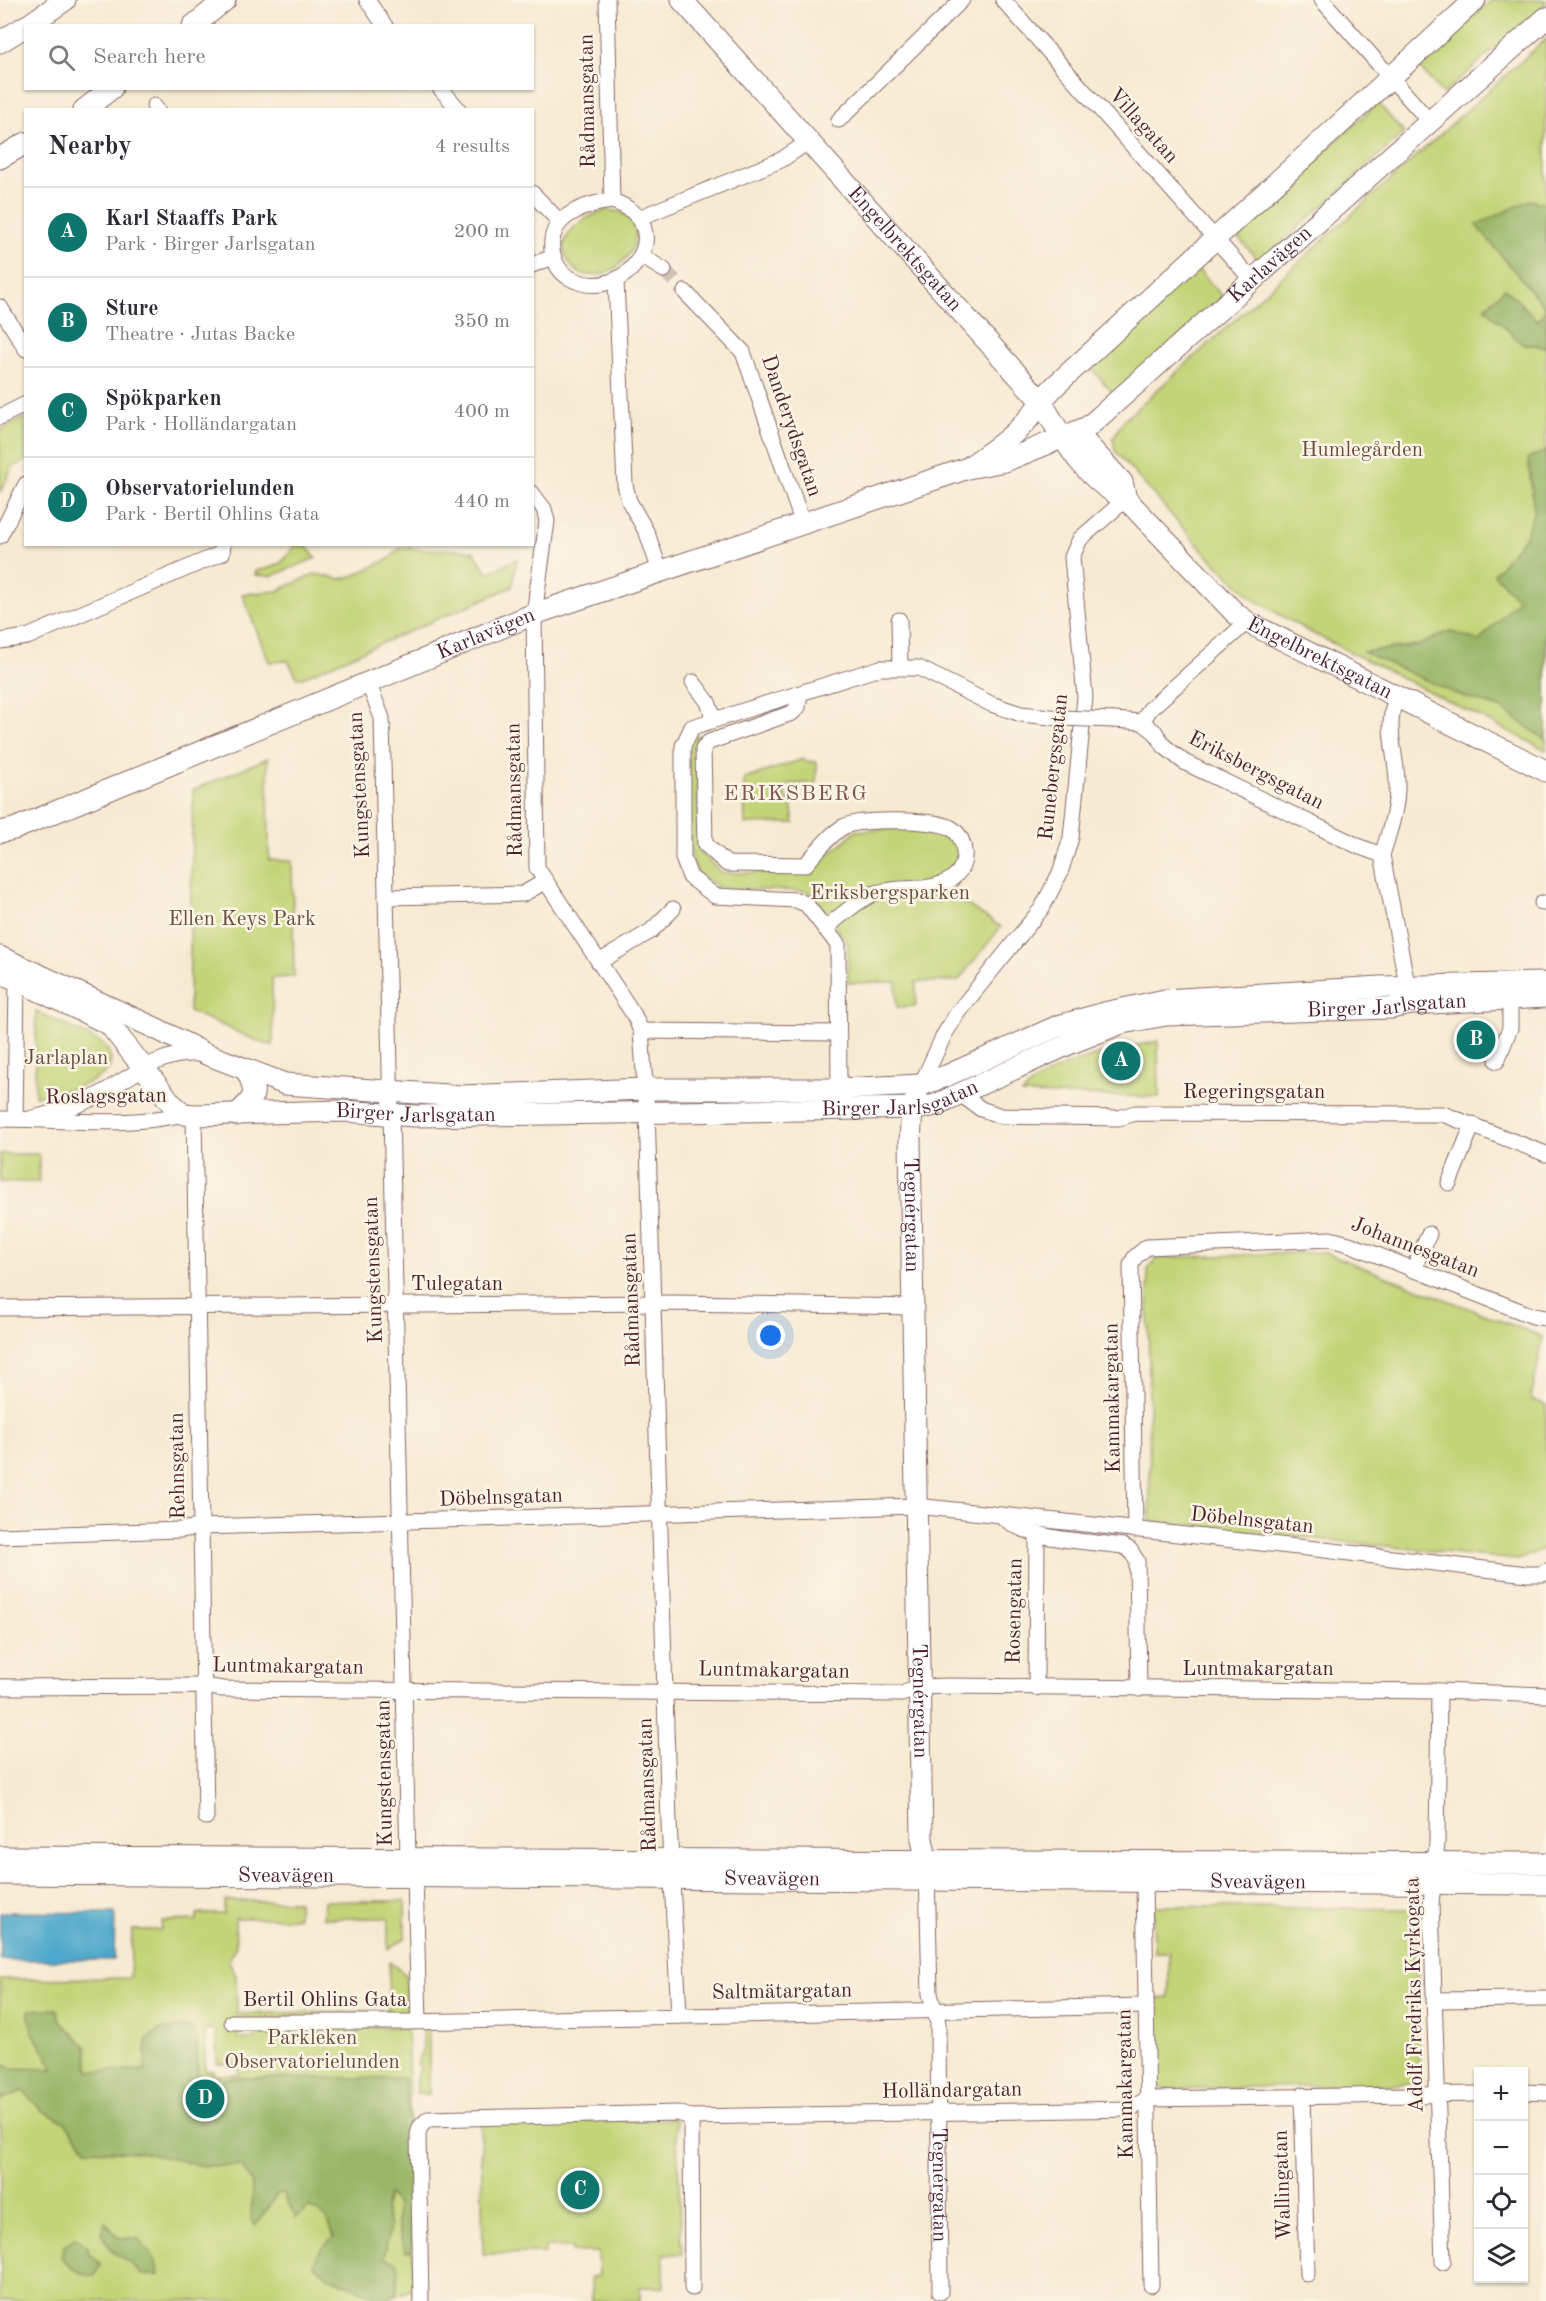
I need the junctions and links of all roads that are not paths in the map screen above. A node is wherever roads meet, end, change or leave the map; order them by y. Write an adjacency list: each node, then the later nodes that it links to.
1 (65, 0): 11 (street)
2 (225, 0): 12 (street)
3 (367, 0): 13 (street)
4 (607, 0): 27 (street, Rådmansgatan)
5 (681, 0): 23 (street, Engelbrektsgatan)
6 (962, 0): 21 (street)
7 (1003, 0): 30 (street, Villagatan)
8 (1322, 0): 16 (street)
9 (1475, 0): 16 (street, Karlavägen)
10 (1546, 18): 22 (street, Karlavägen)
11 (29, 24)
12 (195, 24)
13 (384, 24)
14 (24, 27): 15 (street)
15 (0, 42)
16 (1392, 76): 22 (street); 30 (street, Karlavägen)
17 (109, 90): 19 (street)
18 (442, 90): 20 (street)
19 (87, 108)
20 (457, 108)
21 (839, 120)
22 (1430, 122): 35 (street, Karlavägen)
23 (808, 142): 28 (street); 40 (street, Engelbrektsgatan)
24 (24, 144): 25 (street)
25 (0, 158)
26 (534, 195): 29 (street)
27 (612, 201): 28 (street); 29 (street)
28 (641, 218): 31 (street)
29 (560, 222): 32 (street)
30 (1215, 238): 35 (street, Villagatan); 40 (street, Karlavägen)
31 (641, 256): 34 (street); 36 (street)
32 (553, 257): 33 (street); 36 (street)
33 (534, 264)
34 (664, 270)
35 (1252, 280): 43 (street, Karlavägen)
36 (616, 281): 51 (street)
37 (685, 292): 48 (street, Danderydsgatan)
38 (0, 307): 39 (street)
39 (24, 346)
40 (1040, 400): 43 (street, Engelbrektsgatan); 44 (street, Karlavägen)
41 (24, 405): 42 (street)
42 (0, 417)
43 (1069, 435): 44 (street, Karlavägen); 47 (street, Engelbrektsgatan)
44 (968, 468): 48 (street, Karlavägen)
45 (24, 488): 49 (street)
46 (534, 496): 52 (street, Rådmansgatan)
47 (1126, 499): 54 (street, Engelbrektsgatan); 80 (street, Runebergsgatan)
48 (803, 524): 51 (street, Karlavägen)
49 (0, 536)
50 (223, 549): 55 (street)
51 (660, 571): 52 (street, Karlavägen)
52 (534, 614): 57 (street, Karlavägen); 66 (street, Rådmansgatan)
53 (899, 620): 56 (street)
54 (1247, 622): 60 (street, Engelbrektsgatan); 62 (street)
55 (0, 641)
56 (900, 667): 59 (street); 62 (street, bridge)
57 (368, 682): 64 (street, Karlavägen); 67 (street, Kungstensgatan)
58 (693, 682): 61 (street)
59 (800, 694): 61 (street); 69 (street)
60 (1397, 697): 63 (street, Engelbrektsgatan); 65 (street)
61 (714, 719): 69 (street)
62 (1142, 722): 65 (street, Eriksbergsgatan)
63 (1546, 771)
64 (5, 834)
65 (1382, 855): 74 (street)
66 (544, 882): 67 (street); 71 (street, Rådmansgatan)
67 (386, 897): 88 (street, Kungstensgatan)
68 (673, 909): 71 (street)
69 (825, 929): 78 (street)
70 (0, 957): 79 (street, Birger Jarlsgatan)
71 (599, 962): 77 (street, Rådmansgatan)
72 (9, 976): 82 (street); 95 (street)
73 (1546, 983): 74 (street, Birger Jarlsgatan)
74 (1409, 995): 76 (street, Birger Jarlsgatan); 84 (street, Birger Jarlsgatan); 89 (street, Birger Jarlsgatan)
75 (1546, 997): 76 (street, Birger Jarlsgatan)
76 (1509, 999): 81 (street)
77 (641, 1031): 78 (street); 86 (street, Rådmansgatan)
78 (838, 1034): 87 (street)
79 (206, 1054): 82 (street, Roslagsgatan); 83 (street, Birger Jarlsgatan)
80 (934, 1058): 84 (street); 85 (street, Runebergsgatan)
81 (1497, 1061)
82 (142, 1069): 93 (street); 95 (street, Roslagsgatan)
83 (247, 1071): 88 (street, Birger Jarlsgatan); 94 (street)
84 (946, 1076): 85 (street, Birger Jarlsgatan); 89 (street)
85 (921, 1085): 87 (street, Birger Jarlsgatan); 90 (street)
86 (645, 1089): 87 (street, Birger Jarlsgatan); 88 (street, Birger Jarlsgatan); 91 (street, Rådmansgatan)
87 (839, 1089)
88 (390, 1092): 92 (street, Kungstensgatan)
89 (960, 1094): 90 (street, Birger Jarlsgatan); 96 (street, Regeringsgatan)
90 (912, 1109): 91 (street, Birger Jarlsgatan); 104 (street, Tegnérgatan)
91 (647, 1112): 92 (street, Birger Jarlsgatan); 102 (street, Rådmansgatan)
92 (391, 1114): 94 (street, Birger Jarlsgatan); 103 (street, Kungstensgatan)
93 (189, 1115): 94 (street, Birger Jarlsgatan); 95 (street, Roslagsgatan); 106 (street, Rehnsgatan)
94 (236, 1115)
95 (15, 1119)
96 (1473, 1124): 97 (street, Regeringsgatan); 98 (street)
97 (1546, 1154)
98 (1449, 1183)
99 (1429, 1234): 101 (street)
100 (1131, 1265): 101 (street, Johannesgatan); 113 (street, Kammakargatan)
101 (1413, 1270): 107 (street, Johannesgatan)
102 (653, 1303): 103 (street, Tulegatan); 104 (street, Tulegatan); 109 (street, Rådmansgatan)
103 (395, 1306): 106 (street, Tulegatan); 111 (street, Kungstensgatan)
104 (915, 1307): 108 (street, Tegnérgatan)
105 (0, 1308): 106 (street, Tulegatan)
106 (196, 1308): 112 (street, Rehnsgatan)
107 (1546, 1317)
108 (917, 1506): 109 (street, Döbelnsgatan); 110 (street, Döbelnsgatan); 119 (street, Tegnérgatan)
109 (660, 1515): 111 (street, Döbelnsgatan); 123 (street, Rådmansgatan)
110 (1002, 1516): 113 (street, Döbelnsgatan); 114 (street, Döbelnsgatan)
111 (401, 1522): 112 (street, Döbelnsgatan); 121 (street, Kungstensgatan)
112 (200, 1527): 115 (street, Döbelnsgatan); 117 (street, Rehnsgatan)
113 (1135, 1530): 116 (street, Döbelnsgatan)
114 (1037, 1534): 120 (street, Rosengatan); 122 (street, Döbelnsgatan)
115 (0, 1536)
116 (1546, 1571)
117 (203, 1686): 118 (street, Luntmakargatan); 121 (street, Luntmakargatan); 126 (street, Rehnsgatan)
118 (0, 1687)
119 (919, 1687): 120 (street, Luntmakargatan); 123 (street, Luntmakargatan); 131 (street, Tegnérgatan)
120 (1036, 1688): 122 (street, Luntmakargatan)
121 (405, 1689): 123 (street, Luntmakargatan); 129 (street, Kungstensgatan)
122 (1139, 1689): 124 (street, Luntmakargatan)
123 (666, 1691): 130 (street, Rådmansgatan)
124 (1438, 1691): 125 (street, Luntmakargatan); 132 (street, Adolf Fredriks Kyrkogata)
125 (1546, 1695)
126 (206, 1816)
127 (0, 1857): 129 (street, Sveavägen)
128 (1546, 1863): 132 (street, Sveavägen)
129 (411, 1868): 130 (street, Sveavägen); 133 (street, Sveavägen); 141 (street, Kungstensgatan)
130 (672, 1868): 131 (street, Sveavägen); 140 (street, Rådmansgatan)
131 (927, 1869): 132 (street, Sveavägen); 134 (street, Sveavägen); 139 (street, Tegnérgatan)
132 (1434, 1873): 134 (street, Sveavägen); 135 (street, Sveavägen); 137 (street, Adolf Fredriks Kyrkogata)
133 (0, 1874)
134 (1144, 1883): 138 (street, Kammakargatan)
135 (1546, 1884)
136 (1546, 1999): 137 (street)
137 (1434, 2000): 145 (street, Adolf Fredriks Kyrkogata)
138 (1145, 2006): 139 (street, Saltmätargatan); 148 (street, Kammakargatan)
139 (935, 2010): 140 (street, Saltmätargatan); 149 (street, Tegnérgatan)
140 (679, 2015): 141 (street, Saltmätargatan)
141 (419, 2020): 142 (street, Bertil Ohlins Gata)
142 (232, 2022)
143 (1528, 2092): 144 (street)
144 (1546, 2093)
145 (1436, 2094): 146 (street, Holländargatan); 147 (street, Holländargatan); 151 (street, Adolf Fredriks Kyrkogata)
146 (1474, 2094)
147 (1302, 2095): 148 (street, Holländargatan); 152 (street, Wallingatan)
148 (1147, 2099): 149 (street, Holländargatan); 153 (street, Kammakargatan)
149 (938, 2112): 150 (street, Holländargatan); 155 (street, Tegnérgatan)
150 (691, 2117): 154 (street); 156 (street, Holländargatan)
151 (1443, 2262)
152 (1307, 2274)
153 (1151, 2285)
154 (692, 2288)
155 (940, 2292)
156 (421, 2301)

